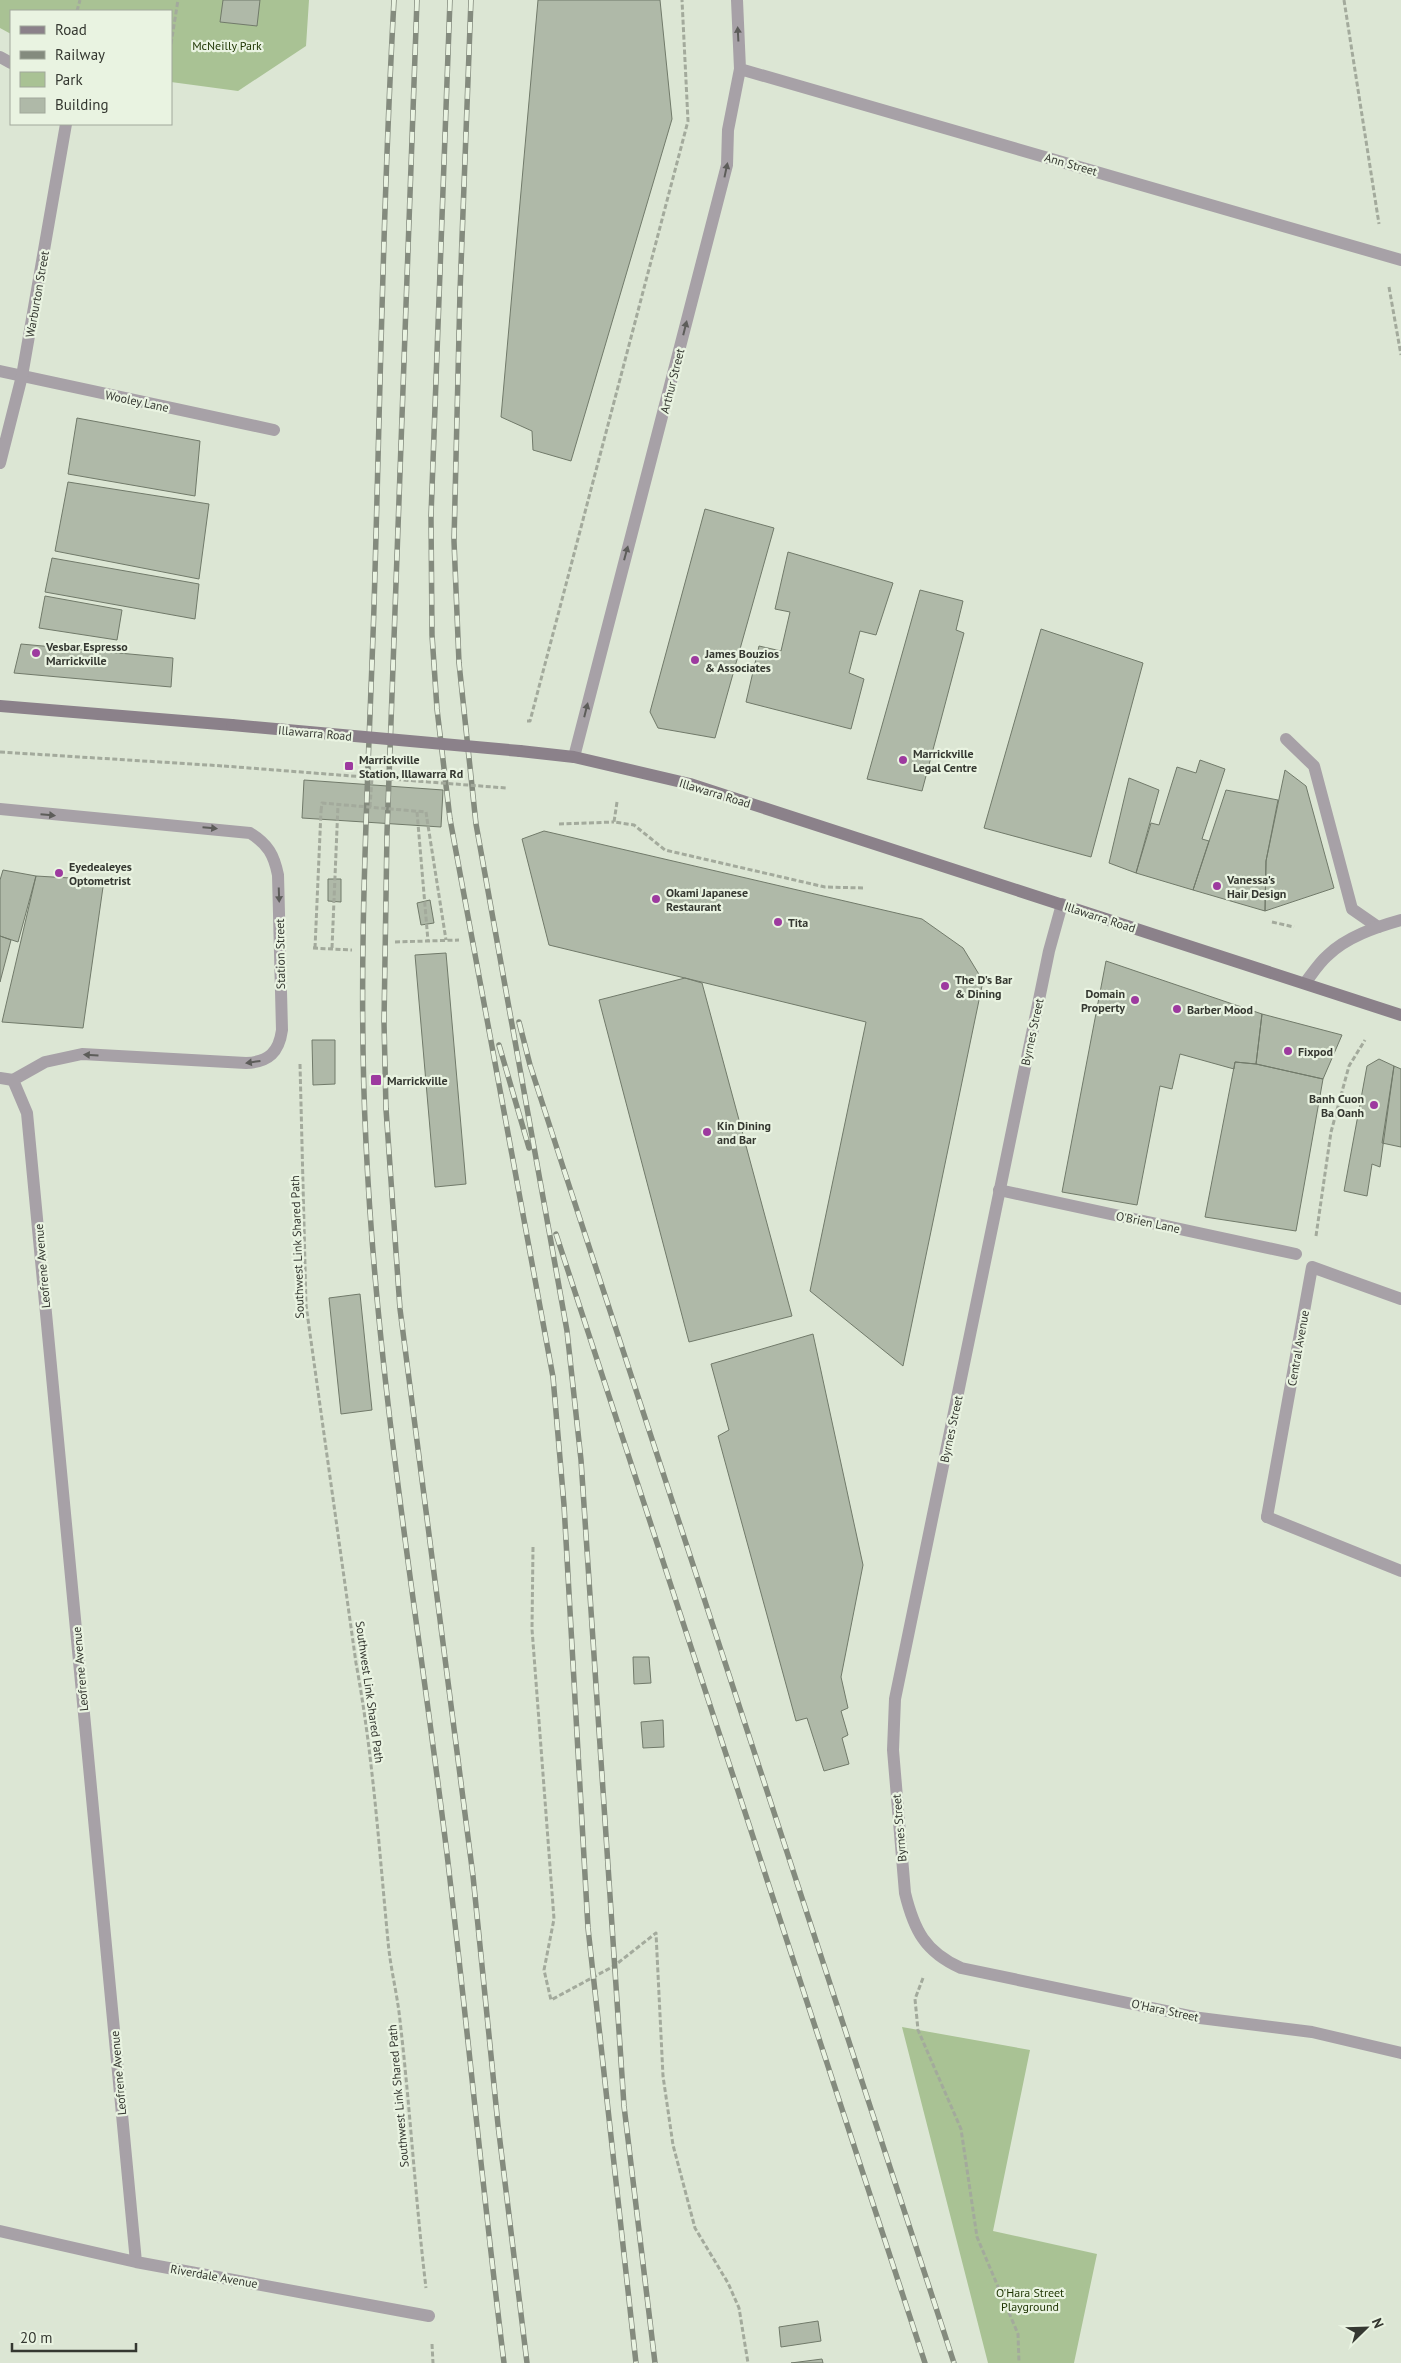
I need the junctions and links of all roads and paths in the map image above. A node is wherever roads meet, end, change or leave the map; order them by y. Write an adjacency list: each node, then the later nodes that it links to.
1 (178, 0): 5 (path)
2 (682, 0): 16 (path)
3 (737, 0): 6 (street, Arthur Street, one-way to 3)
4 (1344, 0): 8 (path)
5 (172, 38)
6 (740, 69): 8 (street, Ann Street); 19 (street, Arthur Street, one-way to 6)
7 (66, 125): 12 (street, Warburton Street)
8 (1384, 255): 9 (street, Ann Street); 10 (path)
9 (1401, 260)
10 (1401, 355)
11 (0, 371): 12 (street, Wooley Lane)
12 (22, 376): 13 (street, Wooley Lane); 14 (street, Warburton Street)
13 (274, 430)
14 (0, 463)
15 (0, 706): 19 (main road, Illawarra Road, bridge)
16 (524, 721)
17 (1286, 739): 34 (street)
18 (0, 752): 20 (path, bridge)
19 (574, 757): 30 (main road, Illawarra Road)
20 (372, 778): 21 (path, bridge); 24 (path)
21 (506, 788)
22 (617, 802): 27 (path)
23 (338, 805): 24 (path, bridge); 40 (path, bridge); 41 (path)
24 (370, 807): 26 (path, bridge)
25 (0, 809): 45 (street, Station Street, one-way to 45)
26 (417, 812): 35 (path, bridge); 37 (path)
27 (614, 822): 28 (path); 29 (path)
28 (559, 824)
29 (864, 888)
30 (1062, 904): 43 (main road, Illawarra Road); 48 (street, Byrnes Street)
31 (1401, 920): 34 (street)
32 (1272, 922): 33 (path)
33 (1294, 927)
34 (1378, 927): 43 (street)
35 (446, 940): 36 (path); 37 (path)
36 (459, 940)
37 (428, 941): 38 (path)
38 (396, 942)
39 (308, 948): 40 (path)
40 (315, 948): 41 (path)
41 (332, 948): 42 (path)
42 (352, 950)
43 (1305, 983): 44 (main road, Illawarra Road)
44 (1401, 1015)
45 (282, 1030): 47 (street, Station Street, one-way to 47); 58 (path, Southwest Link Shared Path)
46 (1365, 1040): 50 (path)
47 (6, 1079): 57 (street, Leofrene Avenue)
48 (1000, 1190): 49 (street, O'Brien Lane); 54 (street, Byrnes Street)
49 (1296, 1254)
50 (1312, 1267): 51 (street); 53 (street, Central Avenue)
51 (1401, 1299)
52 (533, 1547): 60 (path)
53 (1401, 1572)
54 (933, 1952): 55 (street, O'Hara Street); 61 (path)
55 (1401, 2053)
56 (0, 2231): 57 (street, Riverdale Avenue)
57 (136, 2262): 58 (street, Riverdale Avenue)
58 (429, 2316): 59 (path, Southwest Link Shared Path)
59 (434, 2363)
60 (748, 2363)
61 (1019, 2363)

